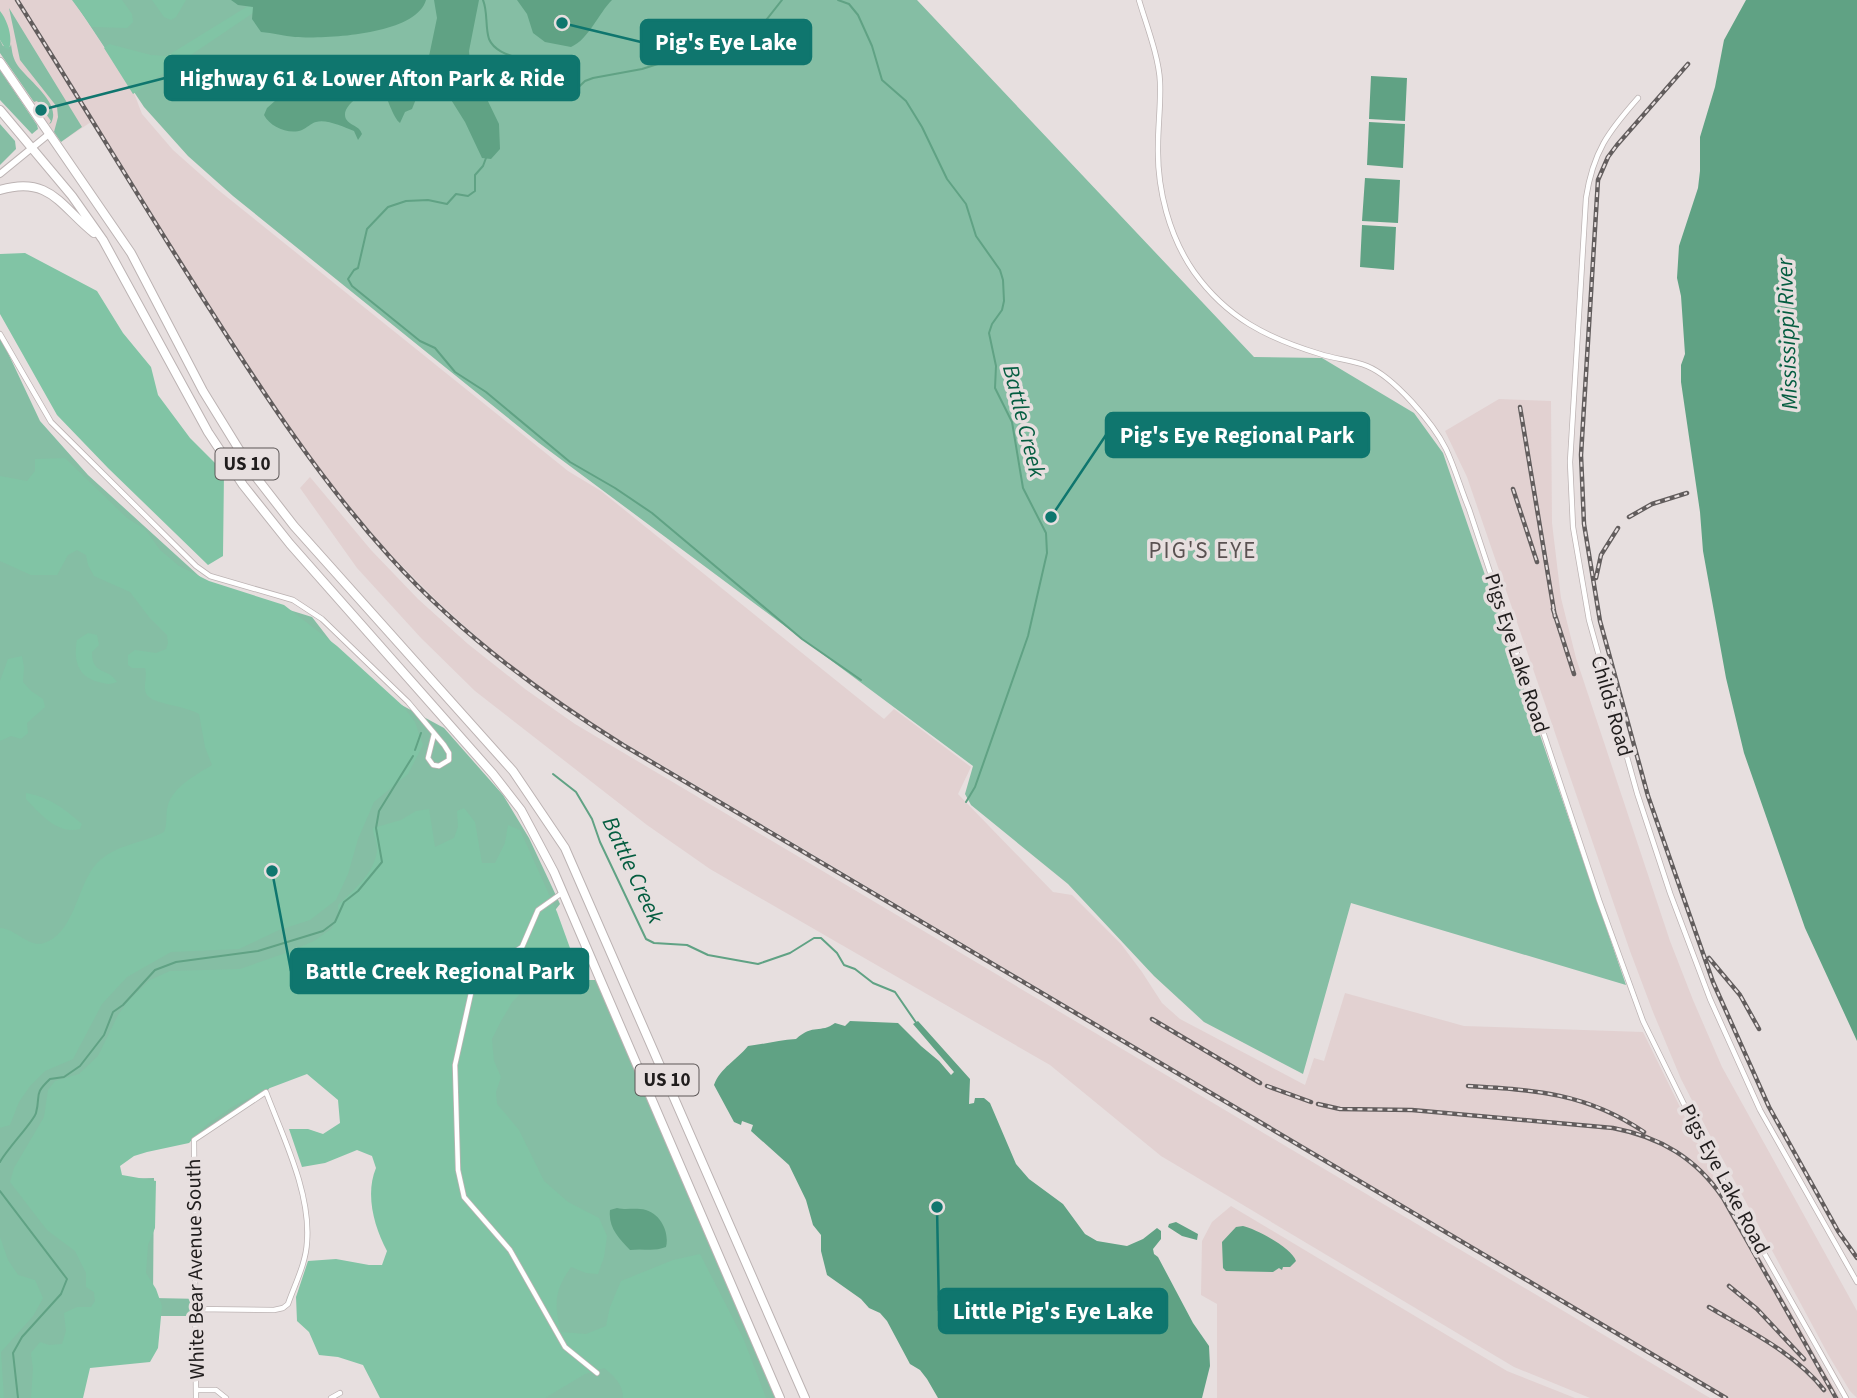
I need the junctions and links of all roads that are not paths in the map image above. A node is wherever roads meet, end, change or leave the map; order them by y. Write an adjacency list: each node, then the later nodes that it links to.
1 (1139, 0): 23 (street, Pigs Eye Lake Road)
2 (0, 62): 5 (highway, US 10)
3 (1637, 98): 13 (street, Childs Road)
4 (0, 110): 6 (highway, US 10)
5 (49, 134): 6 (main road); 22 (highway, US 10)
6 (32, 147): 7 (main road); 9 (highway, US 10)
7 (0, 174)
8 (0, 190): 9 (highway)
9 (103, 240): 12 (highway, US 10)
10 (0, 334): 11 (street)
11 (434, 734): 11 (street)
12 (562, 892): 15 (street); 21 (highway, US 10)
13 (1857, 1282)
14 (194, 1309): 14 (street, White Bear Avenue South); 16 (street, White Bear Avenue South)
15 (597, 1373)
16 (196, 1390): 18 (street, White Bear Avenue South); 19 (street)
17 (340, 1393): 20 (street)
18 (196, 1398)
19 (226, 1398)
20 (331, 1398)
21 (780, 1398)
22 (805, 1398)
23 (1846, 1398)

